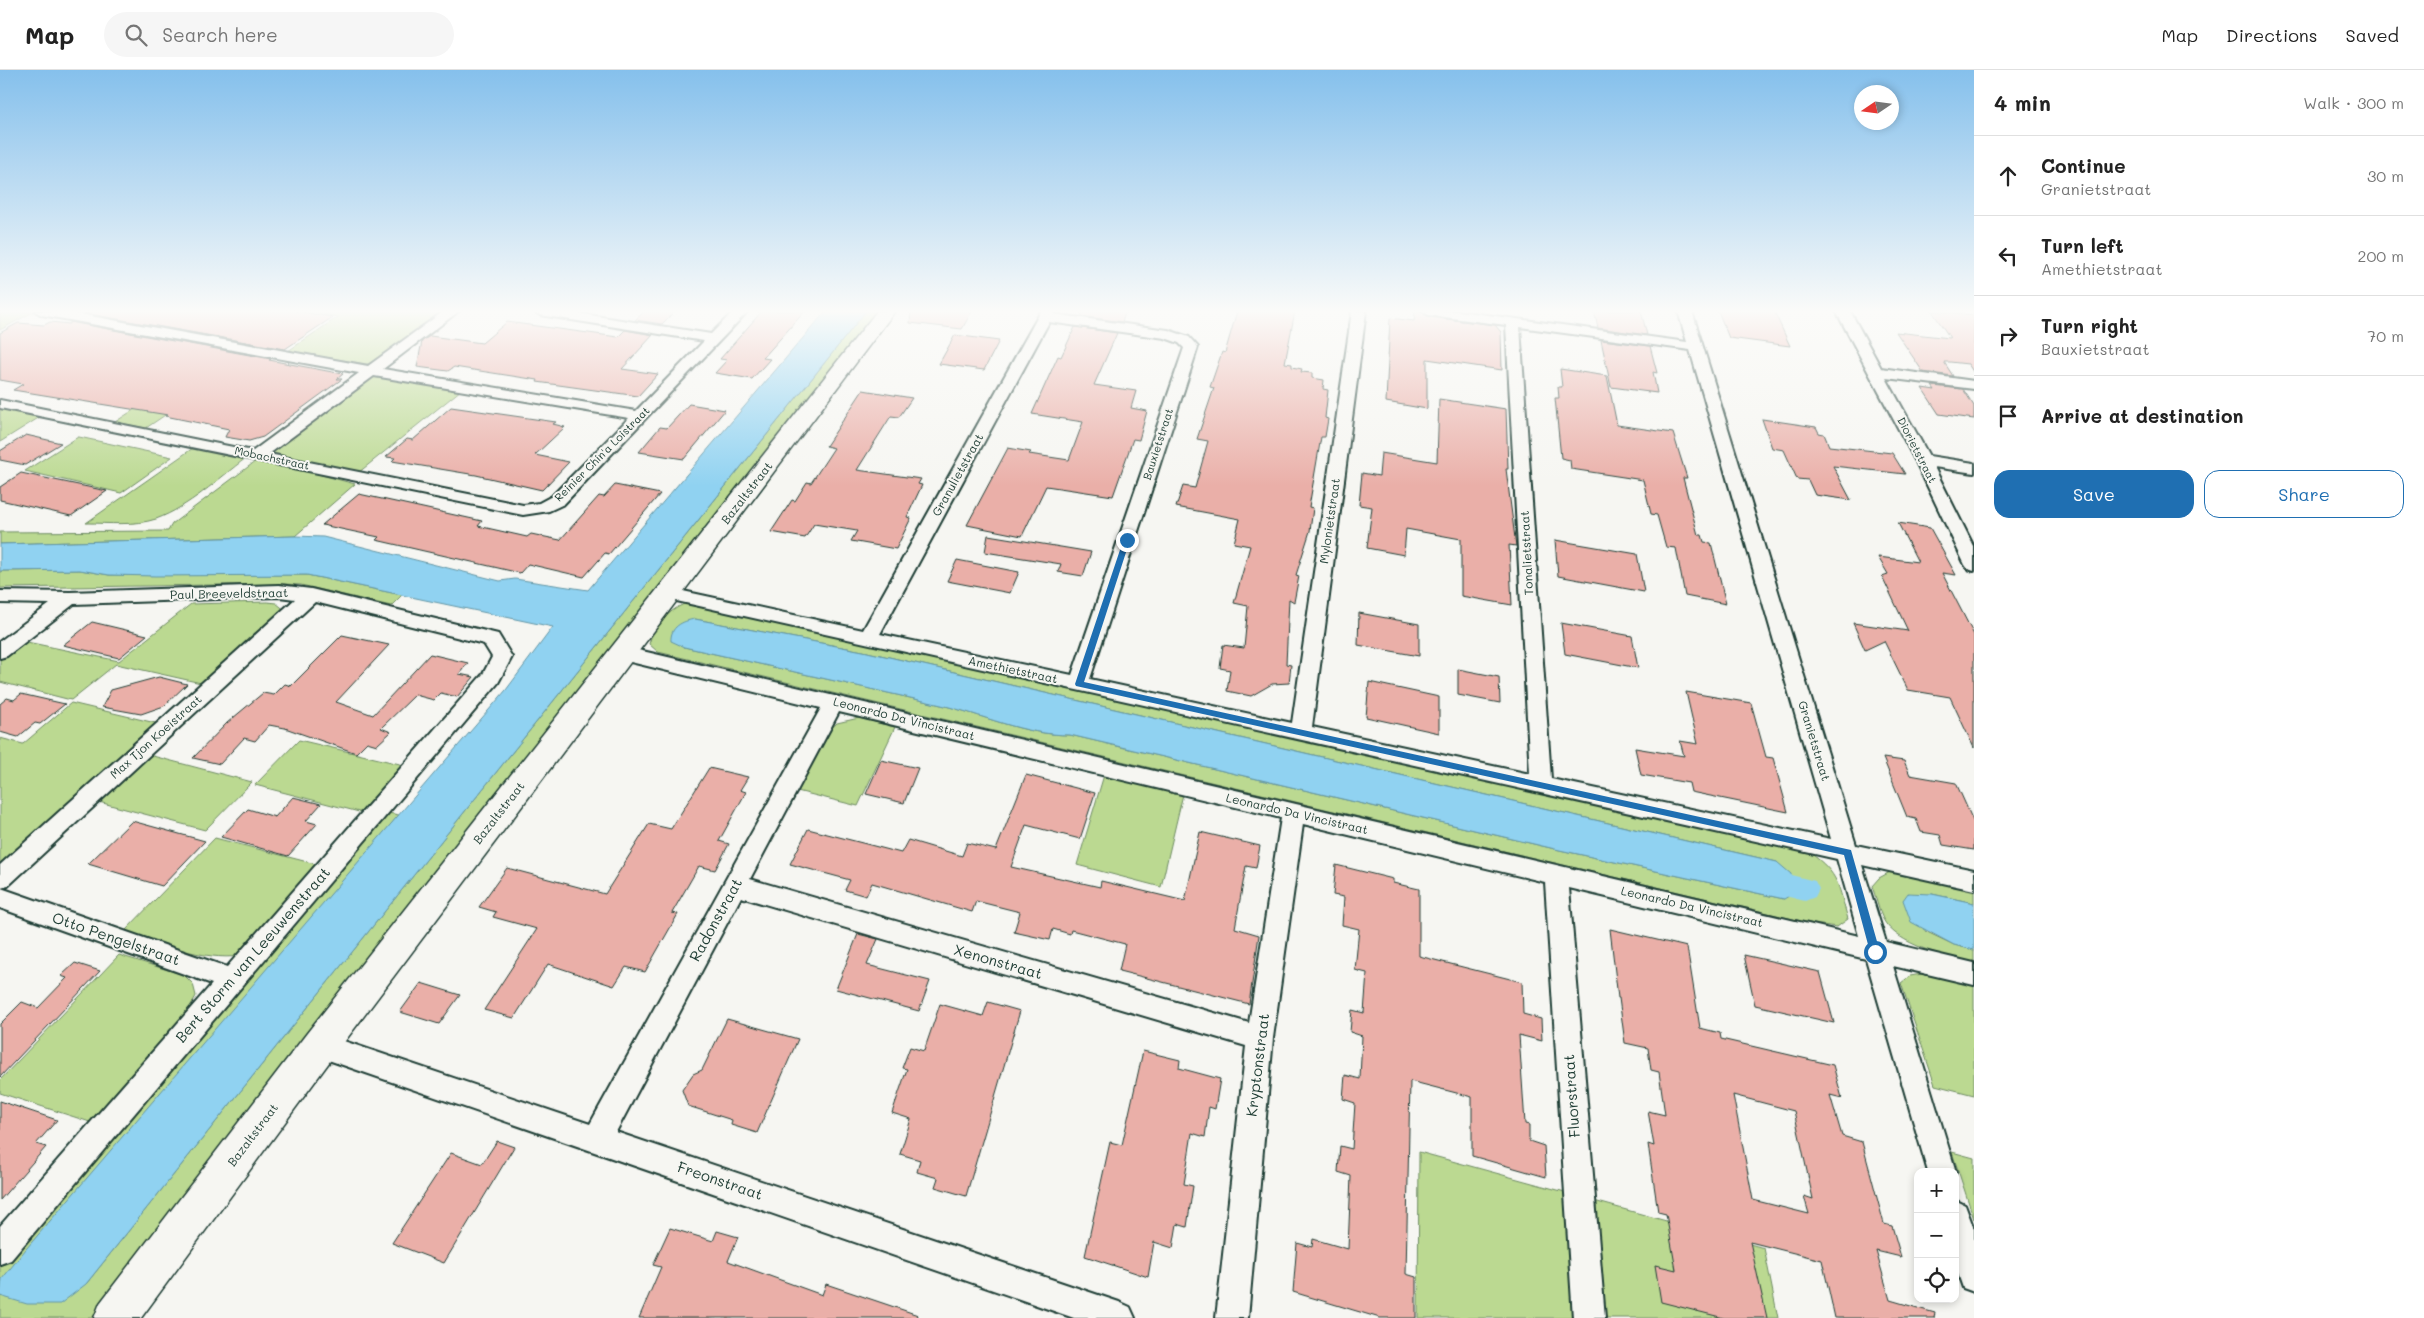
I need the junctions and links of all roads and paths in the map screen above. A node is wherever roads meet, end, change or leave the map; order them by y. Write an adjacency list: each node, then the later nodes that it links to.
1 (362, 369): 10 (street)
2 (685, 369): 14 (street, Reinier Chin'a Loistraat)
3 (841, 369): 20 (street, Bazaltstraat)
4 (1016, 369): 24 (street, Granulietstraat)
5 (1183, 369): 28 (street, Bauxietstraat)
6 (1351, 369): 30 (street, Mylonietstraat)
7 (1516, 369): 31 (street, Tonalietstraat)
8 (1703, 369): 33 (street, Granietstraat)
9 (1875, 369): 11 (street, Diorietstraat)
10 (372, 371): 14 (street); 15 (street)
11 (1876, 372): 12 (street); 16 (street, Diorietstraat)
12 (1974, 385)
13 (0, 404): 15 (street, Mobachstraat)
14 (641, 416): 18 (street, Reinier Chin'a Loistraat)
15 (256, 455): 18 (street, Mobachstraat)
16 (1922, 460): 17 (street); 19 (street, Diorietstraat)
17 (1974, 468)
18 (543, 507)
19 (1974, 565)
20 (668, 594): 24 (street, Amethietstraat); 26 (street, Bazaltstraat)
21 (311, 596): 23 (street, Paul Breeveldstraat); 27 (street, Paul Breeveldstraat); 35 (street, Max Tjon Koeistraat)
22 (0, 597): 23 (street, Paul Breeveldstraat)
23 (70, 598): 25 (street)
24 (868, 638): 28 (street, Amethietstraat)
25 (0, 651)
26 (621, 653): 29 (street, Leonardo Da Vincistraat); 43 (street, Bazaltstraat)
27 (502, 657): 41 (street, Bert Storm van Leeuwenstraat)
28 (1079, 684): 30 (street, Amethietstraat)
29 (834, 702): 32 (street, Leonardo Da Vincistraat); 37 (street, Radonstraat)
30 (1301, 732): 31 (street, Amethietstraat)
31 (1541, 784): 33 (street, Amethietstraat)
32 (1293, 813): 34 (street, Leonardo Da Vincistraat); 42 (street, Kryptonstraat)
33 (1848, 852): 36 (street, Amethietstraat); 39 (street, Granietstraat)
34 (1556, 875): 39 (street, Leonardo Da Vincistraat); 52 (street, Fluorstraat)
35 (0, 879)
36 (1974, 880)
37 (735, 885): 42 (street, Xenonstraat); 44 (street, Radonstraat)
38 (0, 898): 41 (street, Otto Pengelstraat)
39 (1875, 952): 40 (street, Leonardo Da Vincistraat); 45 (street, Granietstraat)
40 (1974, 974)
41 (232, 980): 47 (street, Bert Storm van Leeuwenstraat)
42 (1260, 1038): 51 (street, Kryptonstraat)
43 (320, 1045): 44 (street, Freonstraat); 49 (street, Bazaltstraat)
44 (597, 1139): 50 (street, Freonstraat)
45 (1941, 1168)
46 (1959, 1228): 48 (street)
47 (0, 1249)
48 (1974, 1277)
49 (115, 1318)
50 (1119, 1318)
51 (1232, 1318)
52 (1589, 1318)

